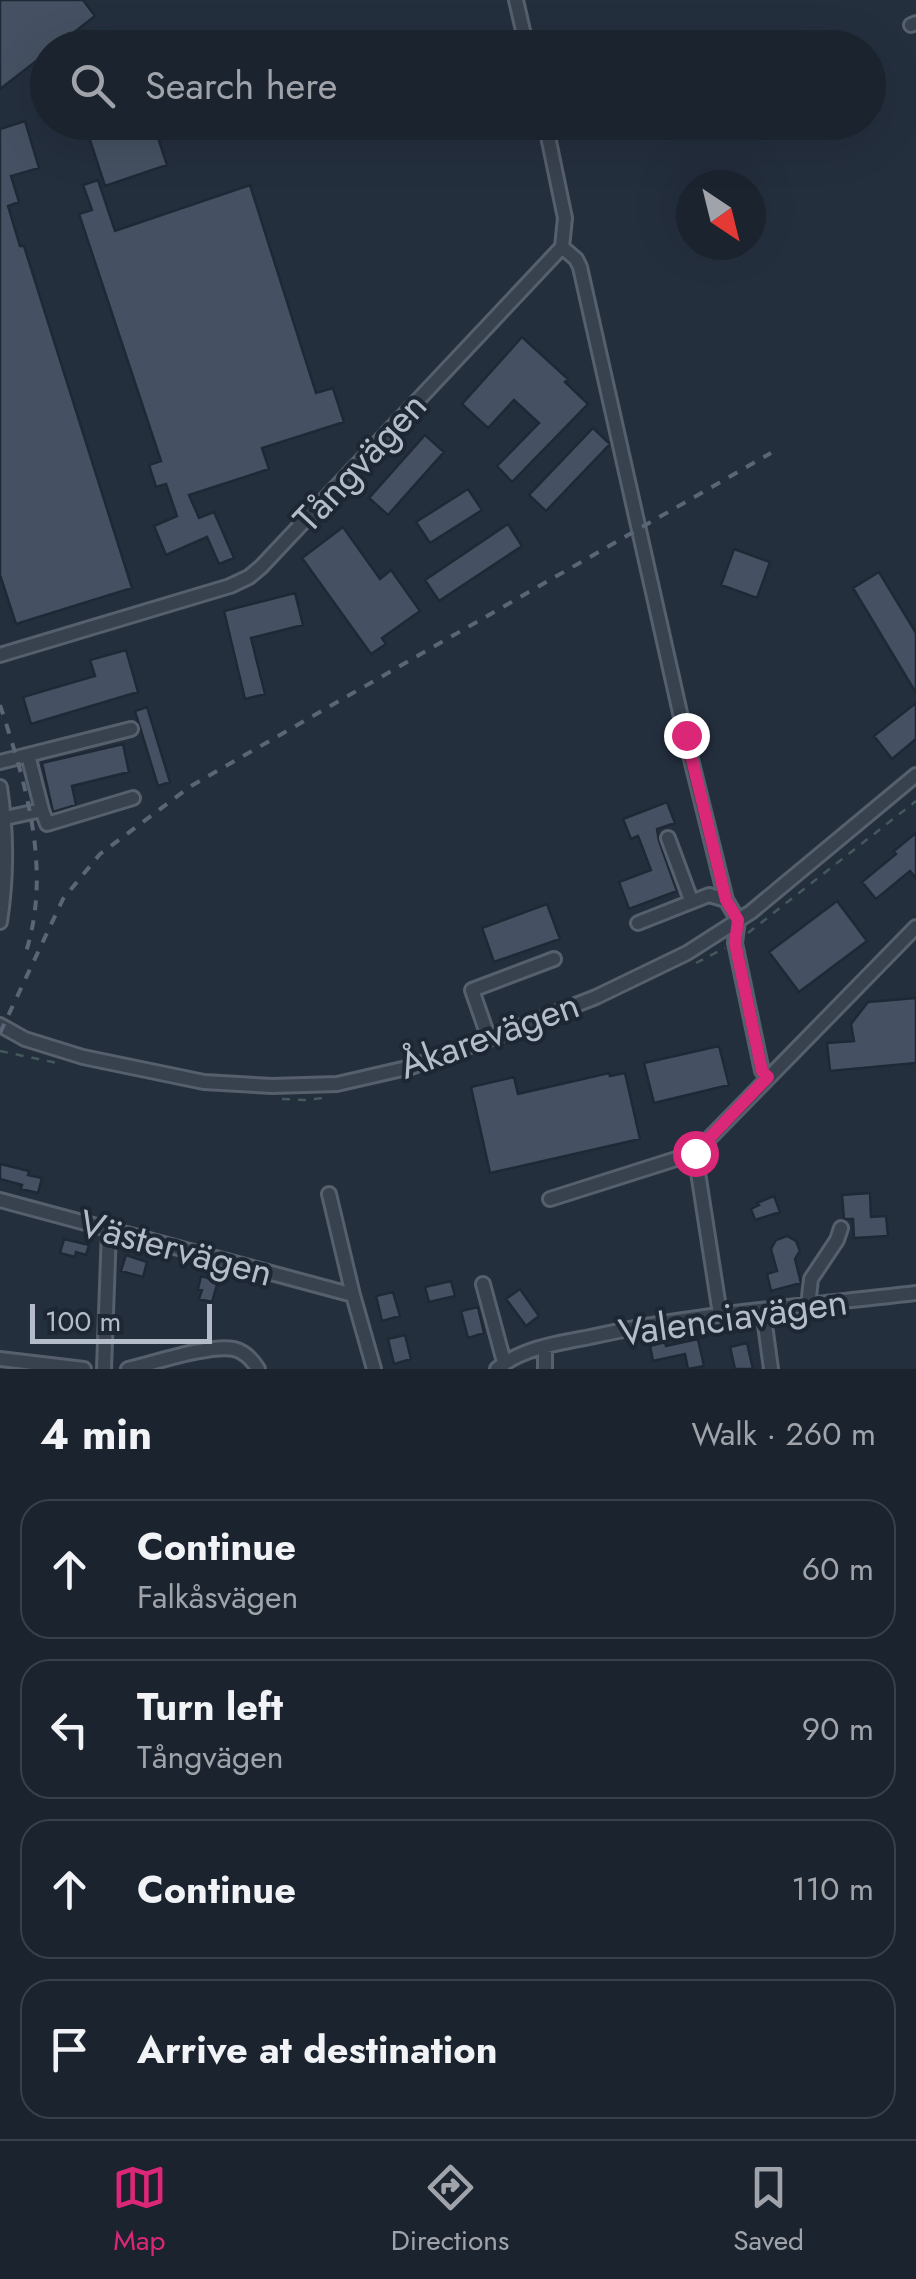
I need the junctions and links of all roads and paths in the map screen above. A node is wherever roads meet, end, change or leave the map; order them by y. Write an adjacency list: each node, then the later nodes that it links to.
1 (516, 0): 2 (street)
2 (523, 30)
3 (549, 140): 4 (street)
4 (562, 246): 5 (street, Tångvägen); 16 (street)
5 (0, 655)
6 (131, 730): 7 (street)
7 (28, 756): 8 (street); 12 (street)
8 (0, 762)
9 (916, 775): 17 (street, Åkarevägen)
10 (0, 787): 13 (street)
11 (132, 798): 12 (street)
12 (42, 810): 13 (street)
13 (5, 818): 18 (street)
14 (668, 838): 15 (street)
15 (691, 900): 16 (street); 19 (street)
16 (726, 900): 17 (street)
17 (738, 920): 23 (street, Åkarevägen); 24 (street)
18 (0, 922)
19 (638, 923)
20 (916, 928): 24 (street)
21 (554, 959): 23 (street)
22 (0, 1025): 23 (street, Åkarevägen)
23 (489, 1039)
24 (768, 1077): 25 (street)
25 (695, 1153): 27 (street); 36 (street)
26 (329, 1194): 33 (street)
27 (550, 1199)
28 (0, 1200): 30 (street, Västervägen)
29 (841, 1228): 34 (street)
30 (108, 1230): 33 (street, Västervägen); 41 (street)
31 (483, 1284): 39 (street)
32 (916, 1293): 34 (street, Valenciavägen)
33 (353, 1294): 44 (street)
34 (808, 1306): 35 (street, Valenciavägen)
35 (763, 1310): 36 (street, Valenciavägen); 46 (street)
36 (720, 1314): 37 (street, Valenciavägen)
37 (545, 1347): 39 (street, Valenciavägen); 45 (street)
38 (0, 1359): 40 (street)
39 (500, 1366)
40 (84, 1369)
41 (104, 1369)
42 (128, 1369): 43 (street)
43 (258, 1369)
44 (374, 1369)
45 (545, 1369)
46 (771, 1369)

